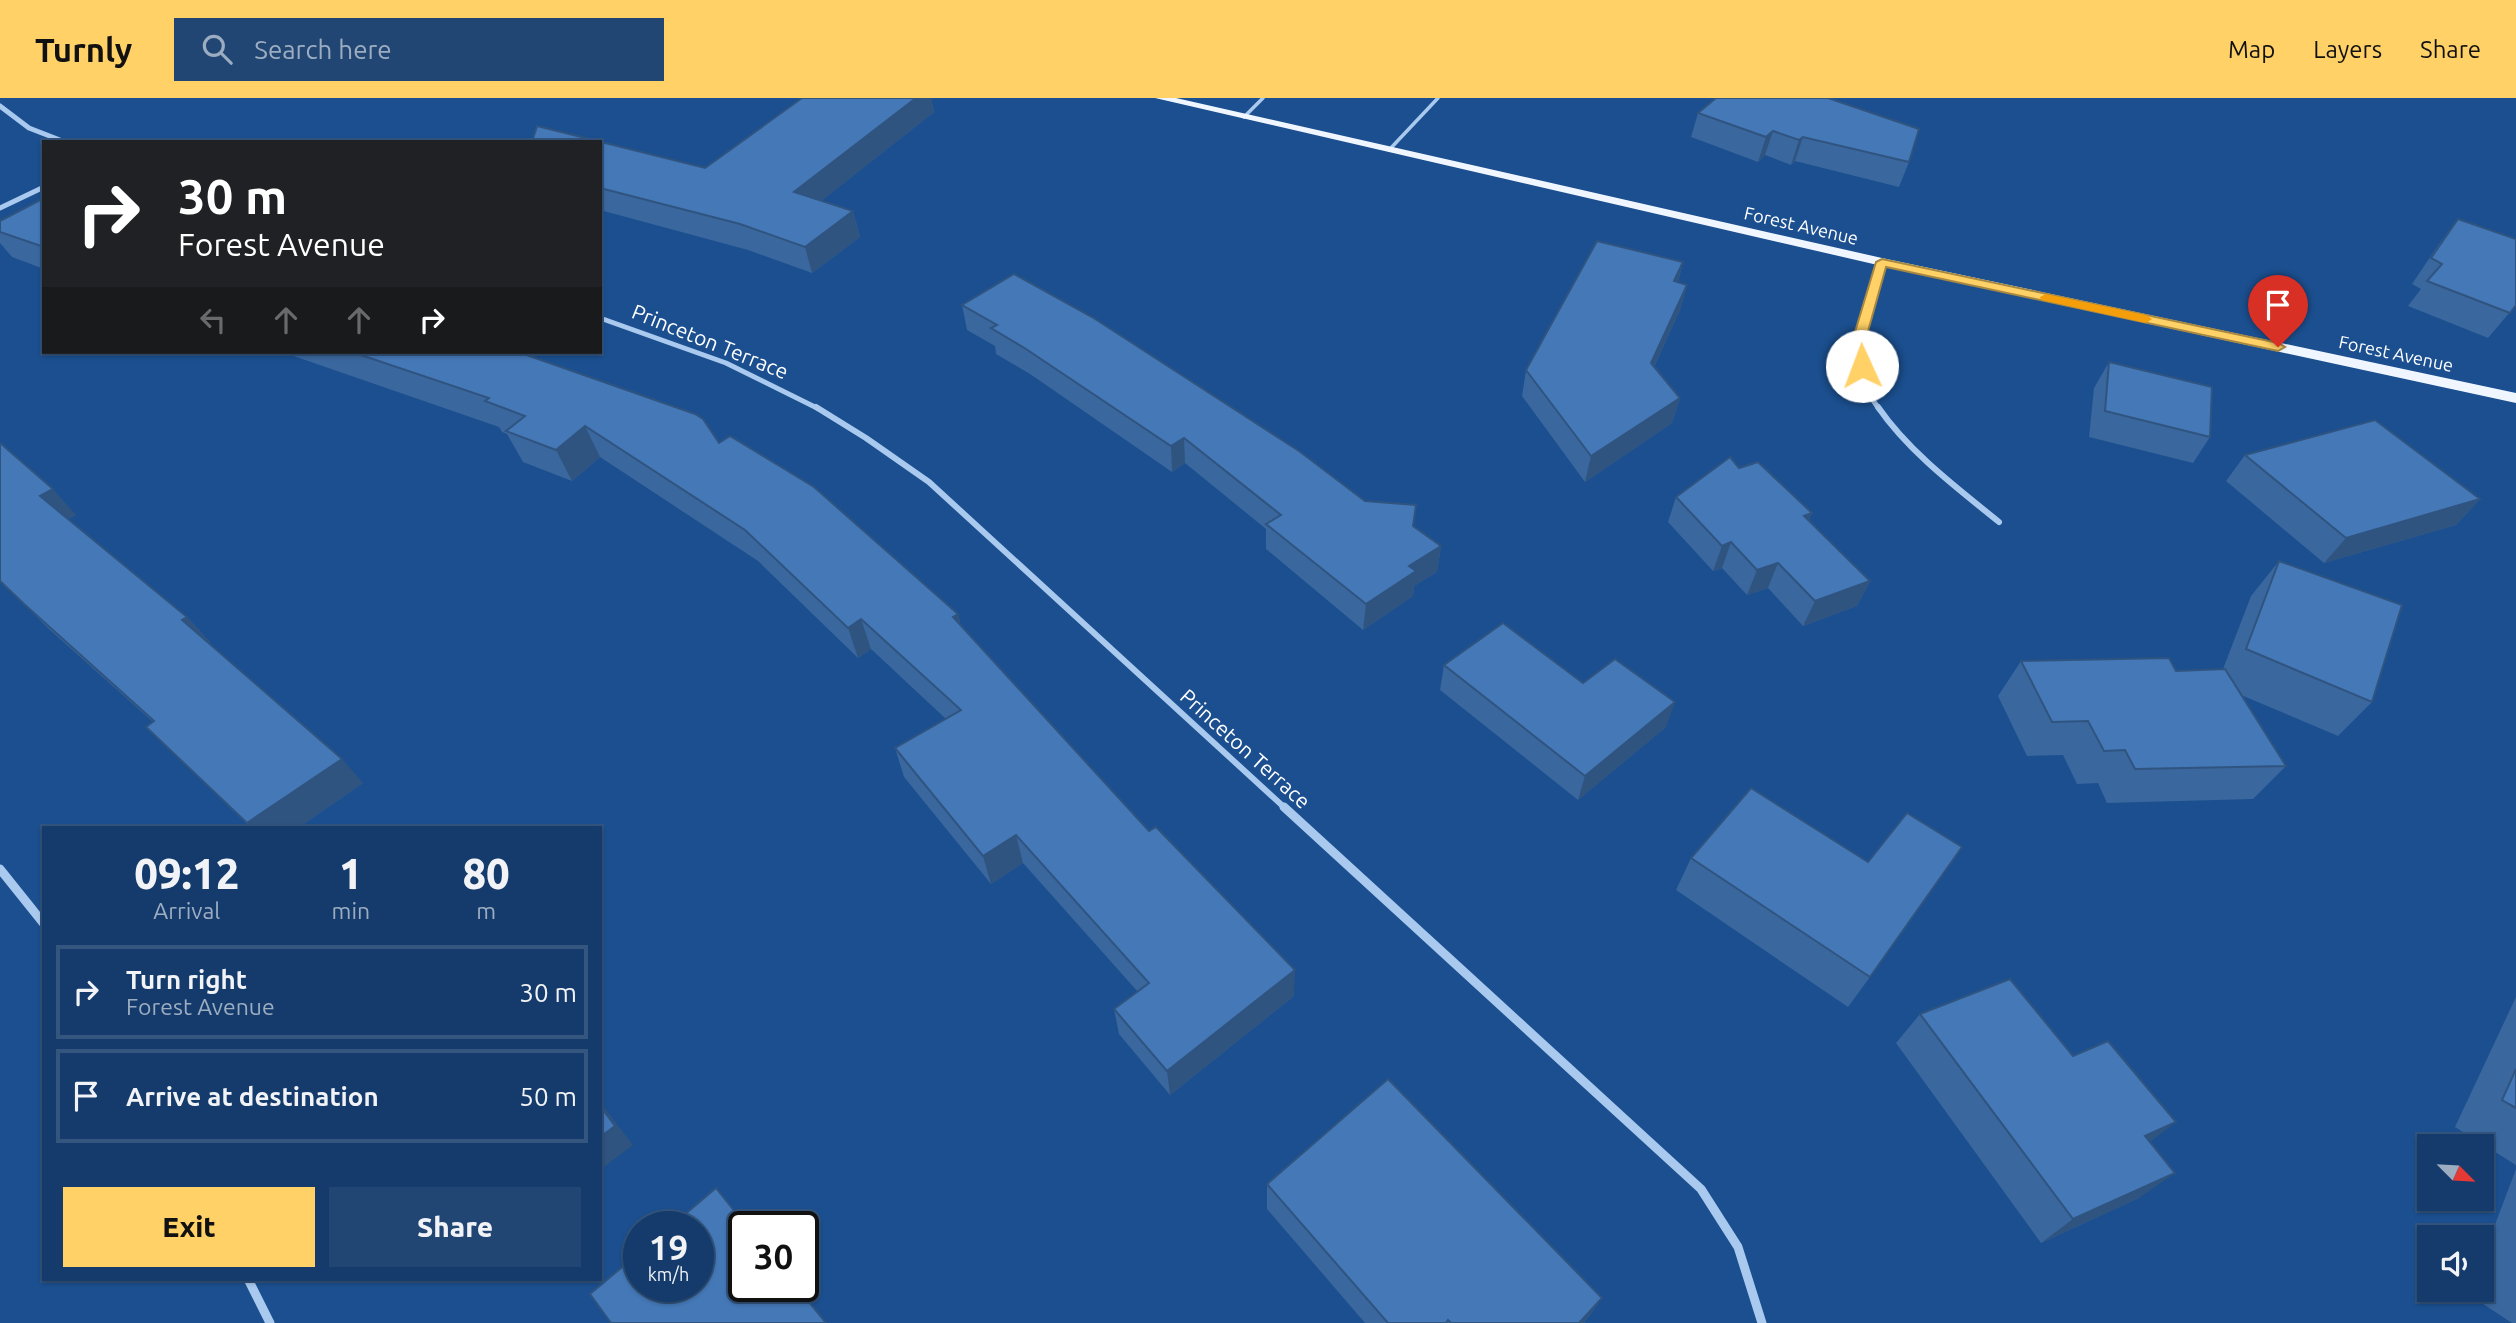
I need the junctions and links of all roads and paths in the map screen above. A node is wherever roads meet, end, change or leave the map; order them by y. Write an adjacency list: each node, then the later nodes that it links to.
1 (1161, 98): 5 (main road, Forest Avenue)
2 (1263, 98): 5 (lane)
3 (1438, 98): 7 (lane)
4 (0, 106): 6 (street)
5 (1244, 117): 7 (main road, Forest Avenue)
6 (60, 140)
7 (1388, 150): 10 (main road, Forest Avenue)
8 (42, 188): 9 (street)
9 (0, 208)
10 (1882, 262): 12 (main road, Forest Avenue); 13 (street)
11 (602, 319): 18 (street, Princeton Terrace)
12 (2516, 398)
13 (1999, 522)
14 (0, 869): 15 (street)
15 (42, 922)
16 (249, 1281): 17 (street)
17 (270, 1323)
18 (1762, 1323)

